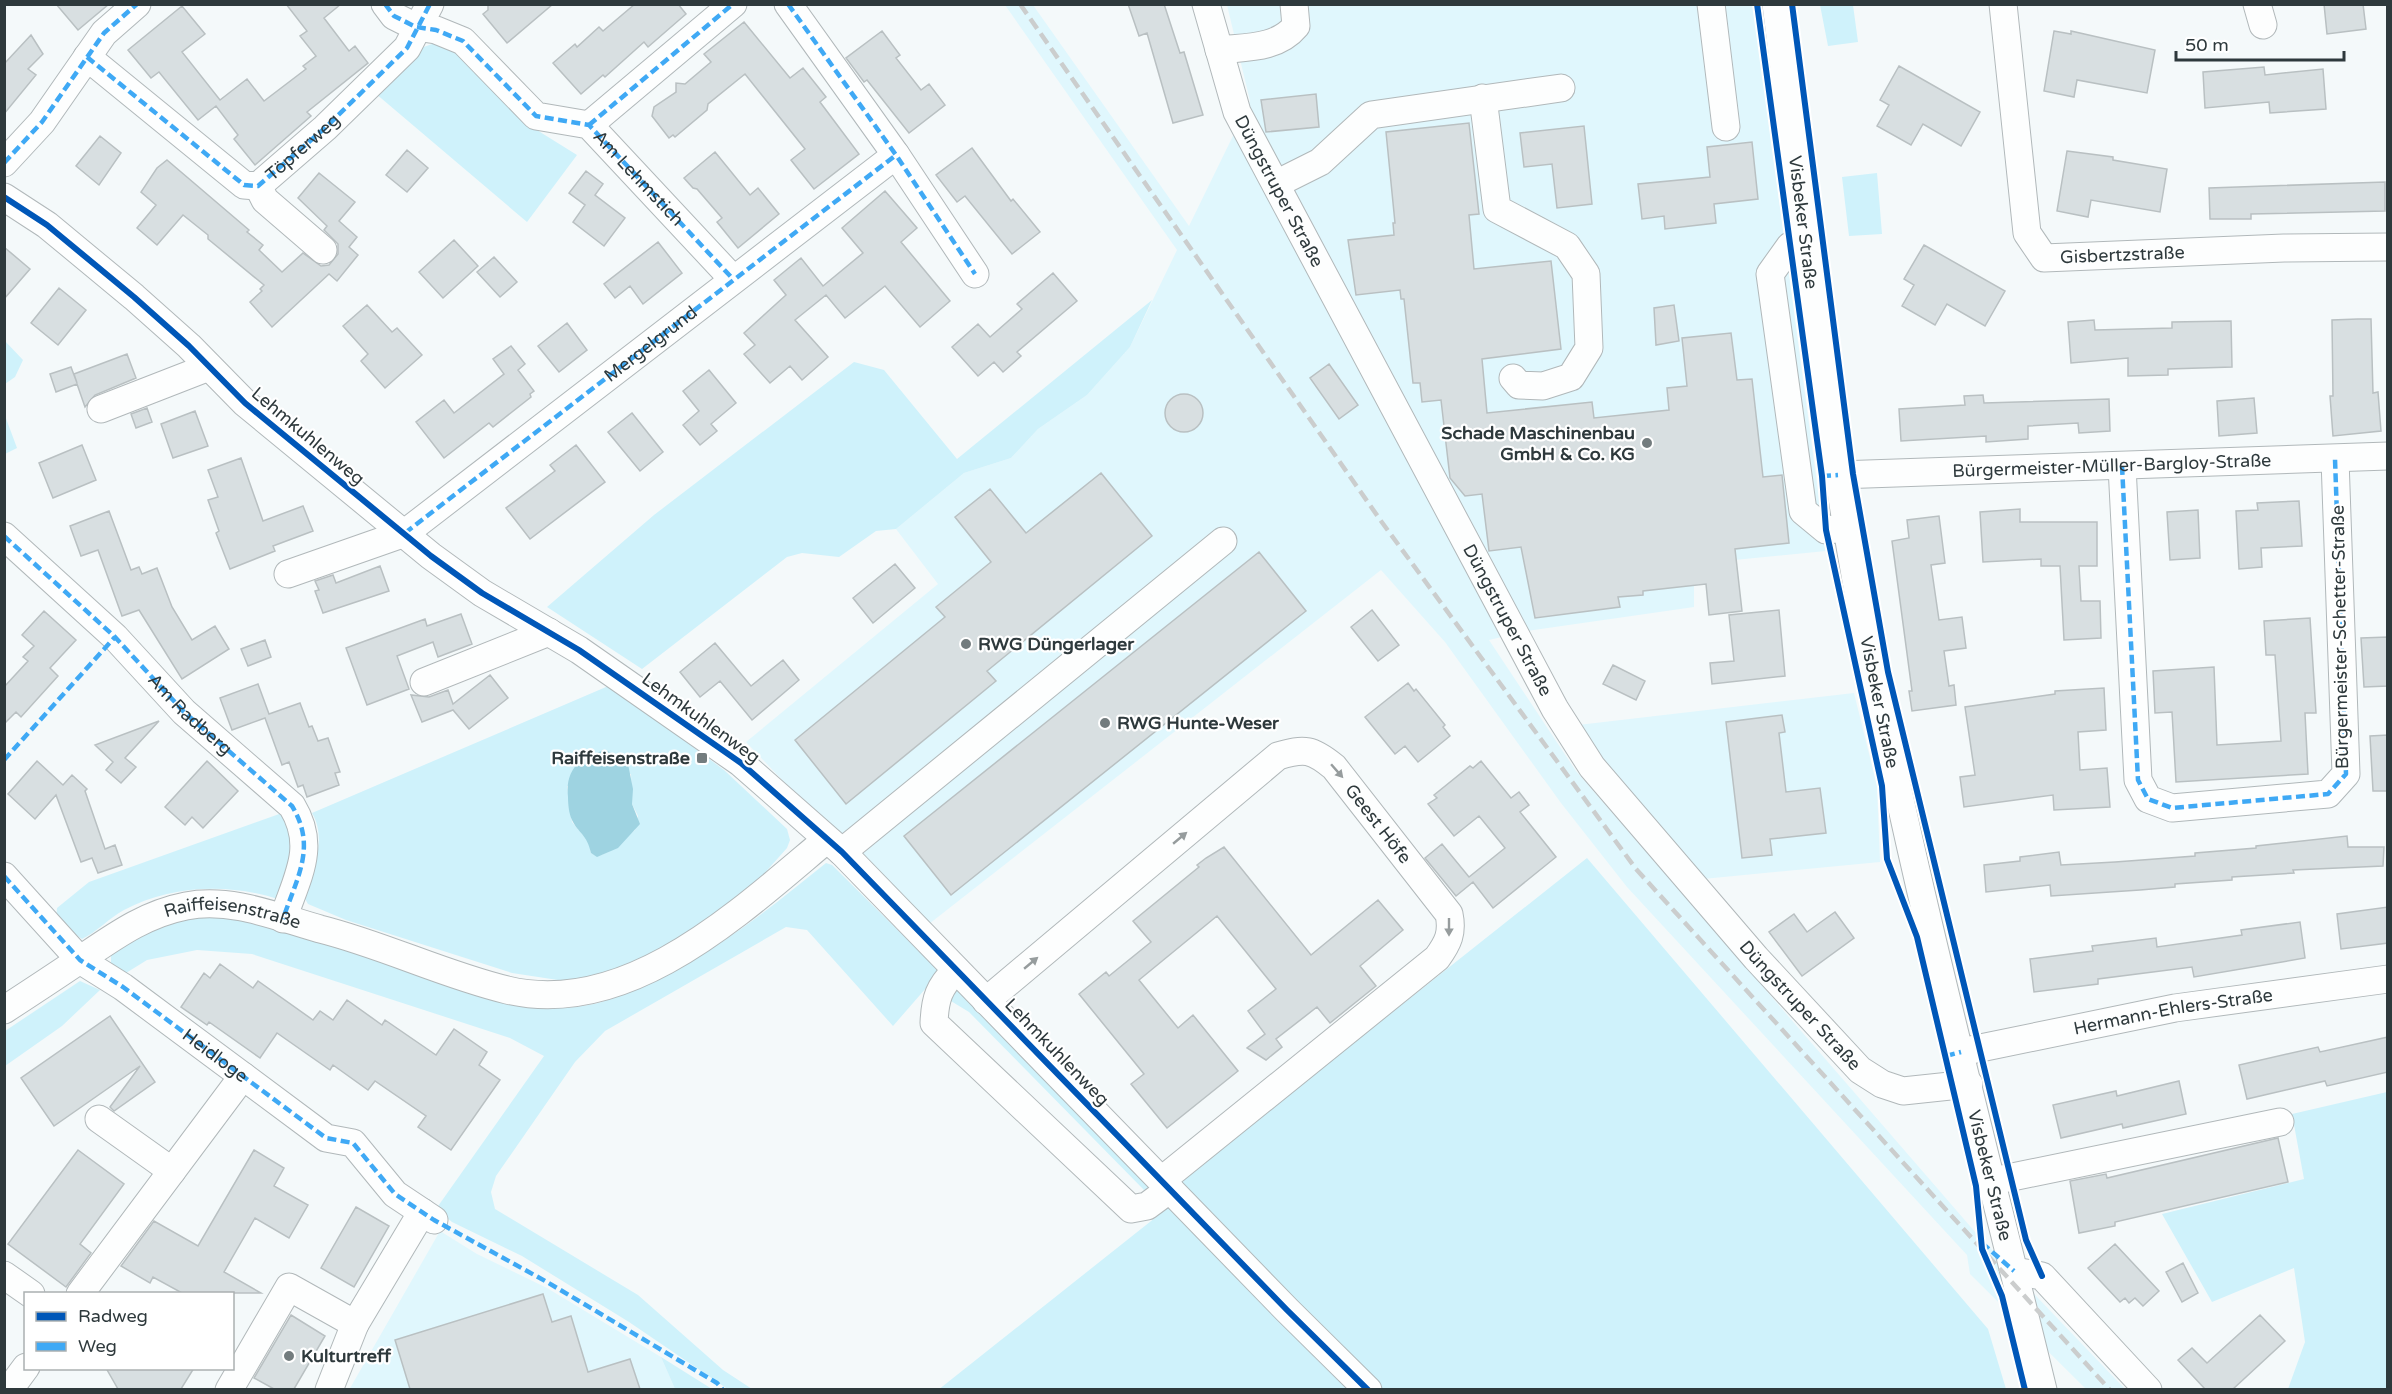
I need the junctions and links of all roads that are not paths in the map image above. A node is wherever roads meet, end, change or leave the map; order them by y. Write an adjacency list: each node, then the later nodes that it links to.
1 (137, 4): 12 (street)
2 (385, 4): 10 (street, Am Lehmstich)
3 (733, 4): 15 (street)
4 (788, 4): 17 (street)
5 (1206, 4): 11 (street, Düngstruper Straße)
6 (1294, 4): 11 (street)
7 (1711, 4): 16 (street)
8 (1776, 4): 23 (street, Visbeker Straße)
9 (2002, 4): 24 (street, Gisbertzstraße)
10 (423, 16): 15 (street, Am Lehmstich); 19 (street, Töpferweg)
11 (1219, 50): 20 (street, Düngstruper Straße)
12 (87, 57): 18 (street); 19 (street, Töpferweg)
13 (1561, 88): 14 (street)
14 (1483, 98): 20 (street); 28 (street)
15 (589, 125): 26 (street, Am Lehmstich)
16 (1726, 127)
17 (896, 154): 25 (street); 26 (street, Mergelgrund)
18 (4, 163)
19 (261, 183): 22 (street)
20 (1276, 184): 51 (street, Düngstruper Straße)
21 (4, 197): 27 (street, Lehmkuhlenweg)
22 (324, 239)
23 (1806, 242): 33 (street, Visbeker Straße); 34 (street)
24 (2388, 247)
25 (975, 274)
26 (732, 279): 35 (street, Mergelgrund)
27 (209, 367): 29 (street); 35 (street, Lehmkuhlenweg)
28 (1513, 378)
29 (101, 409)
30 (2388, 456): 31 (street, Bürgermeister-Müller-Bargloy-Straße)
31 (2336, 459): 32 (street, Bürgermeister-Müller-Bargloy-Straße); 32 (street, Bürgermeister-Schetter-Straße)
32 (2122, 466): 33 (street, Bürgermeister-Müller-Bargloy-Straße)
33 (1838, 475): 34 (street, Visbeker Straße)
34 (1846, 528): 49 (street, Visbeker Straße)
35 (405, 533): 38 (street, Mergelgrund); 39 (street, Lehmkuhlenweg)
36 (4, 536): 43 (street, Am Radberg)
37 (1223, 541): 41 (street, Raiffeisenstraße)
38 (288, 574)
39 (549, 632): 40 (street); 41 (street, Lehmkuhlenweg)
40 (424, 682)
41 (834, 846): 43 (street, Raiffeisenstraße); 45 (street, Lehmkuhlenweg)
42 (4, 876): 44 (street, Heidloge)
43 (283, 919): 44 (street, Raiffeisenstraße)
44 (80, 960): 48 (street, Raiffeisenstraße); 50 (street, Heidloge)
45 (956, 970): 47 (street, Lehmkuhlenweg); 56 (street, Geest Höfe)
46 (2388, 979): 49 (street, Hermann-Ehlers-Straße)
47 (986, 1001): 56 (street, Lehmkuhlenweg); 56 (street, Geest Höfe, one-way to 56)
48 (4, 1010)
49 (1961, 1052): 51 (street, Visbeker Straße)
50 (243, 1076): 54 (street); 61 (street, Heidloge)
51 (1969, 1084): 55 (street, Visbeker Straße)
52 (99, 1119): 54 (street)
53 (2280, 1122): 55 (street)
54 (172, 1171): 60 (street)
55 (1993, 1181): 57 (street, Visbeker Straße)
56 (1166, 1185): 66 (street, Lehmkuhlenweg)
57 (2014, 1271): 67 (street, Visbeker Straße); 68 (street)
58 (4, 1275): 59 (street)
59 (30, 1292)
60 (81, 1292)
61 (355, 1324): 64 (street); 65 (street)
62 (24, 1370): 63 (street)
63 (9, 1389)
64 (229, 1389)
65 (329, 1389)
66 (1368, 1389)
67 (2043, 1389)
68 (2148, 1389)

